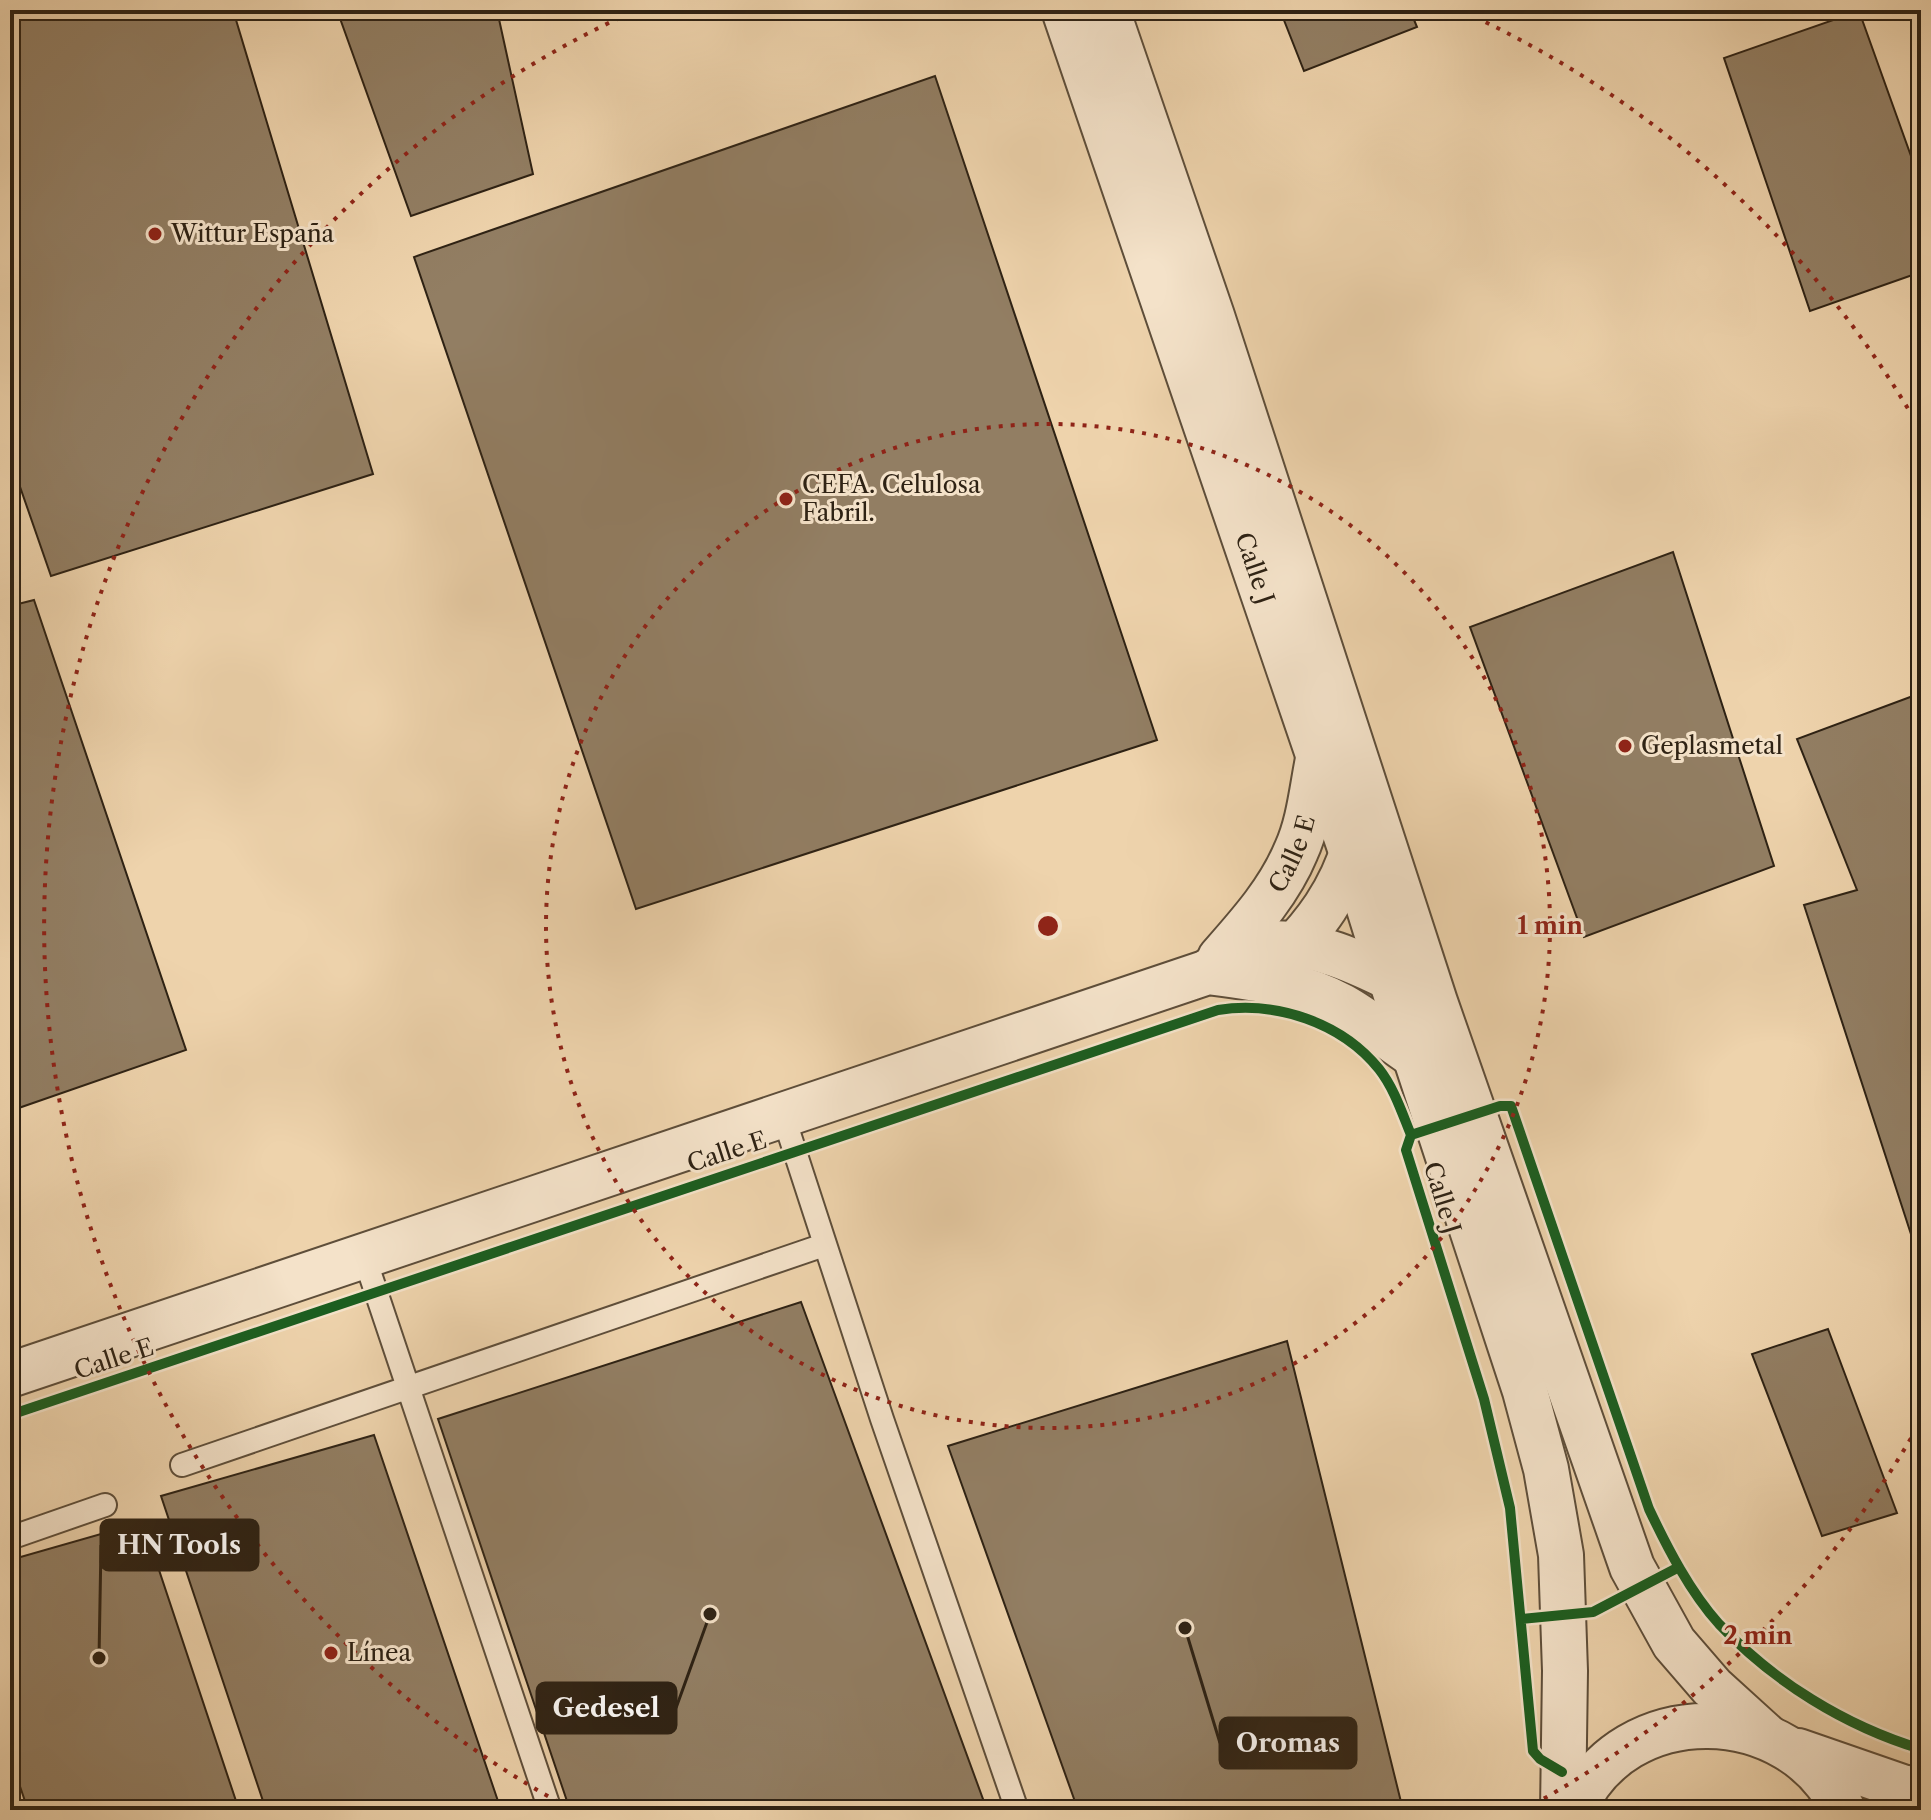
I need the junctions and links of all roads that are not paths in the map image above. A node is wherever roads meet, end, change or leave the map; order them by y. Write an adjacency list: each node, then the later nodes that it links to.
1 (1064, 10): 3 (street, Calle J)
2 (1107, 10): 4 (street, Calle J)
3 (1318, 759): 5 (street, Calle J); 7 (street, Calle E)
4 (1370, 799): 5 (street); 10 (street, Calle J)
5 (1352, 854): 6 (street); 8 (street, Calle J)
6 (1296, 945): 7 (street); 8 (street); 9 (street)
7 (1208, 972): 9 (street, Calle E); 12 (street, Calle E)
8 (1391, 978): 10 (street); 11 (street, Calle J)
9 (1262, 979): 11 (street, Calle E)
10 (1435, 1002): 20 (street, Calle J)
11 (1415, 1056): 24 (street, Calle J)
12 (783, 1115): 13 (lane); 14 (street, Calle E)
13 (824, 1245): 16 (lane); 23 (lane)
14 (364, 1256): 15 (street, Calle E); 16 (lane)
15 (10, 1375)
16 (410, 1387): 17 (lane); 22 (lane)
17 (182, 1465)
18 (105, 1505): 19 (lane)
19 (10, 1538)
20 (1777, 1742): 21 (street); 25 (street); 26 (street, Calle J)
21 (1921, 1791)
22 (550, 1810)
23 (1017, 1810)
24 (1563, 1810)
25 (1574, 1810)
26 (1843, 1810)

